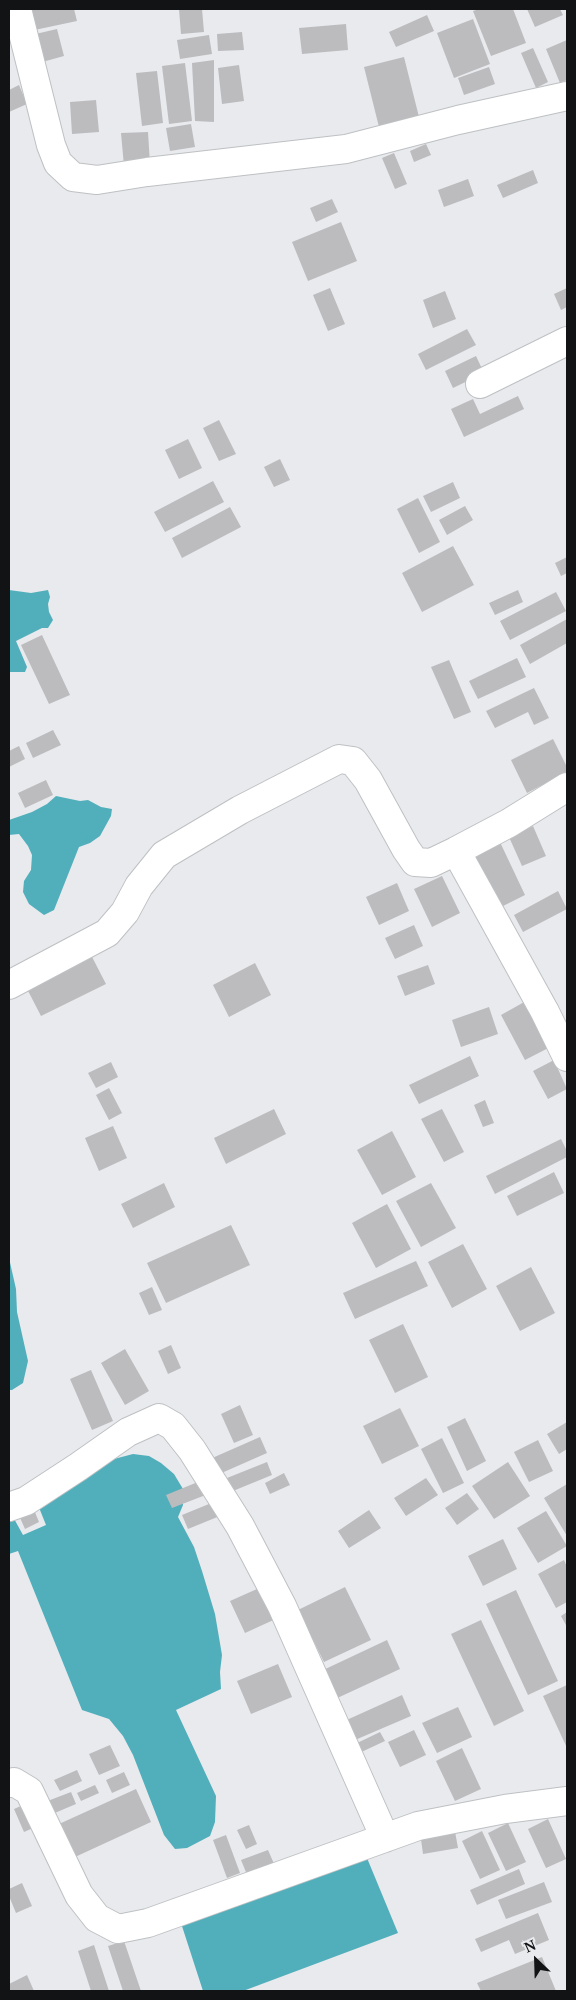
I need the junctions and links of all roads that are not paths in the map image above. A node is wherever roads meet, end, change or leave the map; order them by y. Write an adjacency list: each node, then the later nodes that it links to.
1 (17, 9): 2 (street)
2 (567, 96)
3 (567, 341): 4 (street)
4 (480, 384)
5 (567, 787): 6 (street)
6 (456, 852): 7 (street); 8 (street)
7 (9, 985)
8 (567, 1057)
9 (9, 1507): 12 (street)
10 (9, 1783): 12 (street)
11 (567, 1801): 12 (street)
12 (385, 1838)

